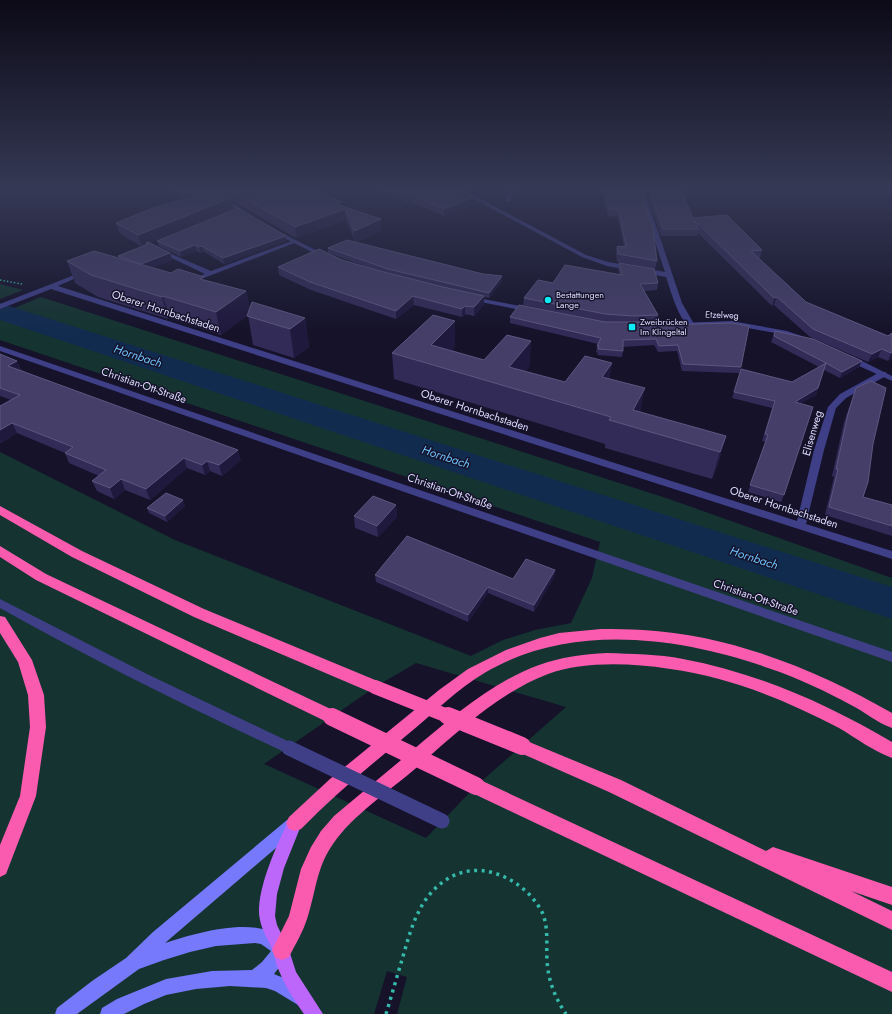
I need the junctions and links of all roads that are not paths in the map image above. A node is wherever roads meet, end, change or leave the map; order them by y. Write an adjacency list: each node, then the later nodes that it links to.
1 (286, 237): 4 (street)
2 (549, 237): 9 (street)
3 (656, 237): 9 (street)
4 (294, 242): 6 (street); 8 (street)
5 (156, 249): 8 (street)
6 (334, 260)
7 (94, 269): 10 (street)
8 (209, 273): 11 (street)
9 (668, 275): 15 (street)
10 (50, 286): 13 (street); 23 (street, Oberer Hornbachstaden)
11 (189, 288)
12 (459, 295): 14 (street)
13 (0, 307)
14 (542, 312)
15 (690, 324): 16 (street, Etzelweg); 17 (street, Etzelweg)
16 (639, 326)
17 (822, 345)
18 (0, 348): 28 (street, Christian-Ott-Straße)
19 (843, 354): 20 (street)
20 (883, 374): 21 (street); 23 (street, Elisenweg)
21 (892, 379)
22 (0, 510): 33 (highway, bridge)
23 (801, 525): 25 (street, Oberer Hornbachstaden)
24 (0, 551): 40 (highway, bridge)
25 (892, 555)
26 (0, 603): 31 (street, bridge)
27 (0, 621): 34 (highway)
28 (892, 657)
29 (892, 721): 32 (highway)
30 (892, 751): 37 (highway)
31 (442, 821)
32 (295, 823): 37 (main road); 38 (main road)
33 (722, 839): 35 (highway); 36 (highway)
34 (0, 868)
35 (892, 896)
36 (892, 921)
37 (282, 950): 38 (main road); 39 (main road); 41 (main road)
38 (132, 964): 42 (main road)
39 (256, 977): 41 (main road); 43 (main road)
40 (892, 982)
41 (312, 1010)
42 (63, 1014)
43 (108, 1014)

